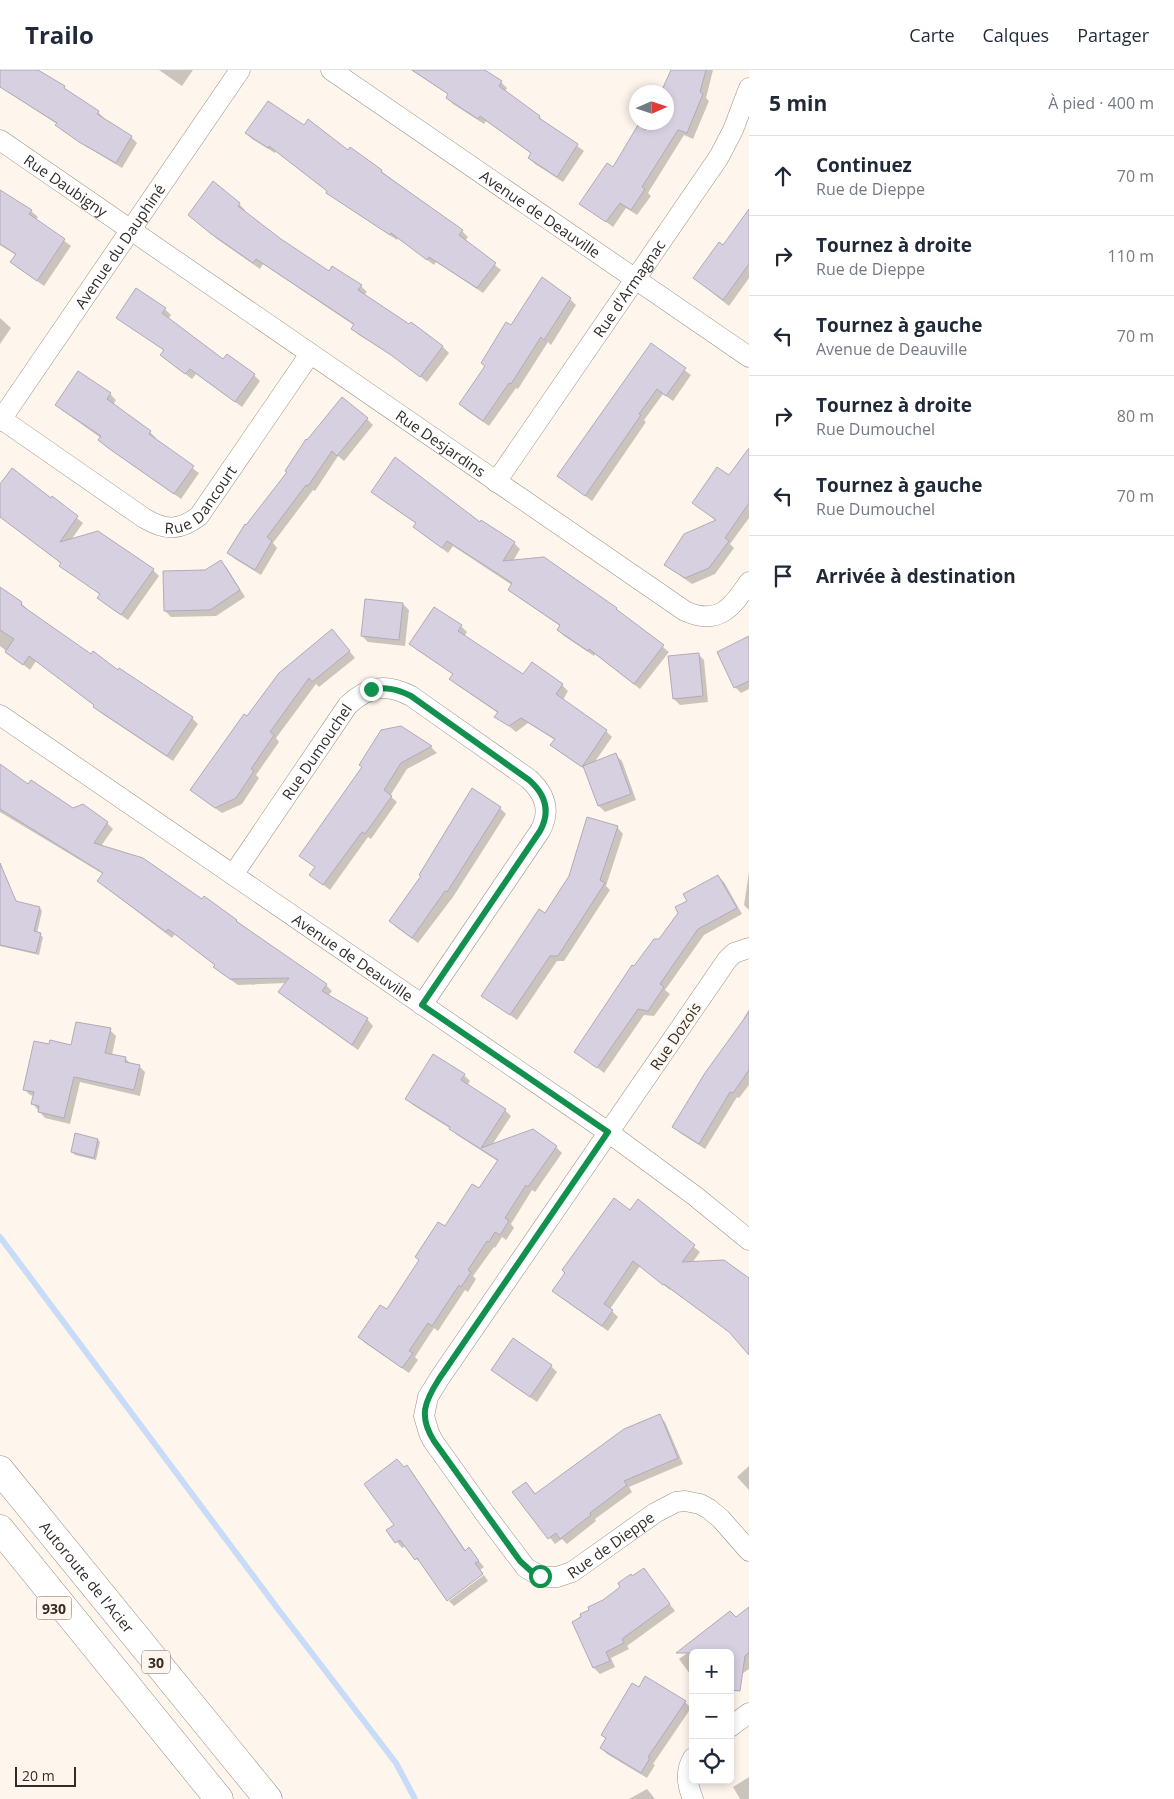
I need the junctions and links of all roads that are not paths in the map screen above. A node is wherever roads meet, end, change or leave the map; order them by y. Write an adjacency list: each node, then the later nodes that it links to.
1 (240, 70): 5 (street, Avenue du Dauphiné)
2 (331, 70): 6 (street, Avenue de Deauville)
3 (749, 88): 6 (street, Rue d'Armagnac)
4 (0, 140): 5 (street, Rue Daubigny)
5 (131, 231): 7 (street, Rue Desjardins); 9 (street, Avenue du Dauphiné)
6 (636, 279): 8 (street, Avenue de Deauville); 10 (street, Rue d'Armagnac)
7 (310, 354): 9 (street, Rue Dancourt); 10 (street, Rue Desjardins)
8 (749, 357)
9 (0, 419)
10 (496, 482): 11 (street, Rue Desjardins)
11 (749, 582)
12 (0, 715): 13 (street, Avenue de Deauville)
13 (233, 875): 15 (street, Avenue de Deauville); 15 (street, Rue Dumouchel)
14 (749, 948): 16 (street, Rue Dozois)
15 (422, 1005): 16 (street, Avenue de Deauville)
16 (608, 1132): 17 (street, Avenue de Deauville); 22 (street, Rue de Dieppe)
17 (749, 1240)
18 (0, 1453): 20 (highway)
19 (0, 1470): 20 (highway, Autoroute de l'Acier / 30)
20 (44, 1524): 29 (highway, Autoroute de l'Acier / 30)
21 (0, 1529): 24 (highway, 30)
22 (749, 1551)
23 (0, 1553): 24 (highway, 930)
24 (108, 1663): 28 (highway, 30)
25 (749, 1712): 26 (street)
26 (734, 1723)
27 (689, 1766): 30 (street)
28 (219, 1799)
29 (268, 1799)
30 (694, 1799)

